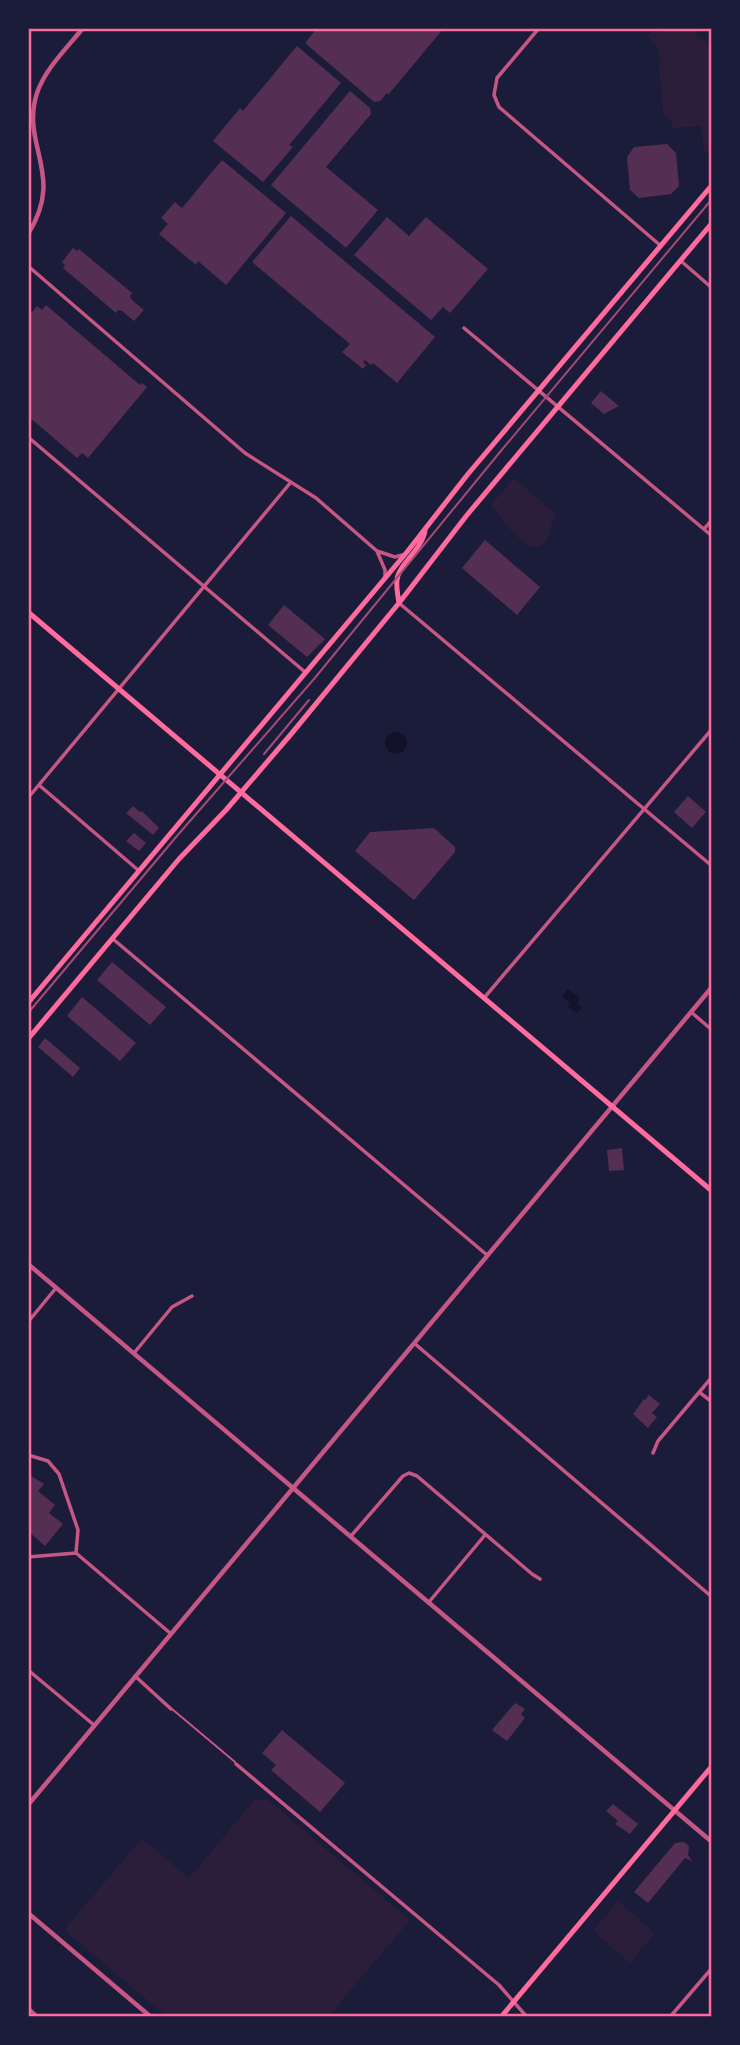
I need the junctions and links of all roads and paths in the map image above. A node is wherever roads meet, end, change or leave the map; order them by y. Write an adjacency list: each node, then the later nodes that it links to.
1 (83, 28): 5 (street)
2 (539, 28): 6 (street)
3 (712, 185): 6 (main road)
4 (712, 223): 7 (main road)
5 (28, 233)
6 (662, 246): 11 (main road)
7 (681, 261): 9 (street); 12 (main road)
8 (28, 266): 14 (street)
9 (712, 288)
10 (464, 328): 11 (street)
11 (539, 391): 12 (street); 16 (main road)
12 (558, 407): 17 (street); 23 (main road)
13 (28, 437): 22 (street)
14 (292, 482): 19 (street); 22 (street)
15 (712, 520): 17 (street)
16 (426, 528): 20 (main road); 23 (main road)
17 (704, 529): 18 (street)
18 (712, 536)
19 (377, 551): 20 (street); 21 (street)
20 (407, 552): 21 (main road)
21 (385, 579): 25 (main road)
22 (205, 588): 25 (street); 26 (street)
23 (399, 603): 30 (main road); 32 (street)
24 (28, 612): 26 (main road)
25 (305, 672): 28 (main road)
26 (119, 690): 28 (main road); 29 (street)
27 (712, 729): 32 (street)
28 (219, 775): 30 (main road); 34 (main road)
29 (39, 785): 31 (street); 34 (street)
30 (240, 793): 35 (main road); 37 (main road)
31 (28, 798)
32 (645, 809): 33 (street); 37 (street)
33 (712, 866)
34 (139, 871): 38 (main road)
35 (113, 939): 41 (main road); 44 (street)
36 (712, 987): 39 (street)
37 (485, 998): 42 (main road)
38 (28, 1003)
39 (691, 1012): 40 (street); 42 (street)
40 (712, 1030)
41 (28, 1039)
42 (611, 1106): 43 (main road); 44 (street)
43 (712, 1191)
44 (486, 1255): 49 (street)
45 (28, 1264): 46 (street)
46 (56, 1288): 48 (street); 50 (street)
47 (192, 1296): 50 (street)
48 (28, 1322)
49 (414, 1343): 56 (street); 62 (street)
50 (134, 1353): 56 (street)
51 (712, 1377): 52 (street)
52 (699, 1392): 53 (street); 54 (street)
53 (712, 1402)
54 (653, 1453)
55 (28, 1455): 59 (street)
56 (293, 1486): 58 (street); 64 (street)
57 (485, 1535): 58 (street); 61 (street); 63 (street)
58 (351, 1536): 63 (street)
59 (76, 1553): 60 (street); 64 (street)
60 (28, 1557)
61 (540, 1579)
62 (712, 1597)
63 (429, 1602): 72 (street)
64 (170, 1633): 66 (street)
65 (28, 1670): 68 (street)
66 (135, 1676): 67 (street); 68 (street)
67 (171, 1709): 69 (lane)
68 (93, 1725): 71 (street)
69 (236, 1764): 76 (street)
70 (712, 1766): 72 (main road)
71 (28, 1805)
72 (674, 1811): 73 (street); 76 (main road)
73 (712, 1842)
74 (28, 1913): 79 (street)
75 (712, 1968): 82 (street)
76 (513, 2002): 80 (main road); 81 (street)
77 (28, 2008): 78 (street)
78 (38, 2017)
79 (151, 2017)
80 (500, 2017)
81 (527, 2017)
82 (670, 2017)

